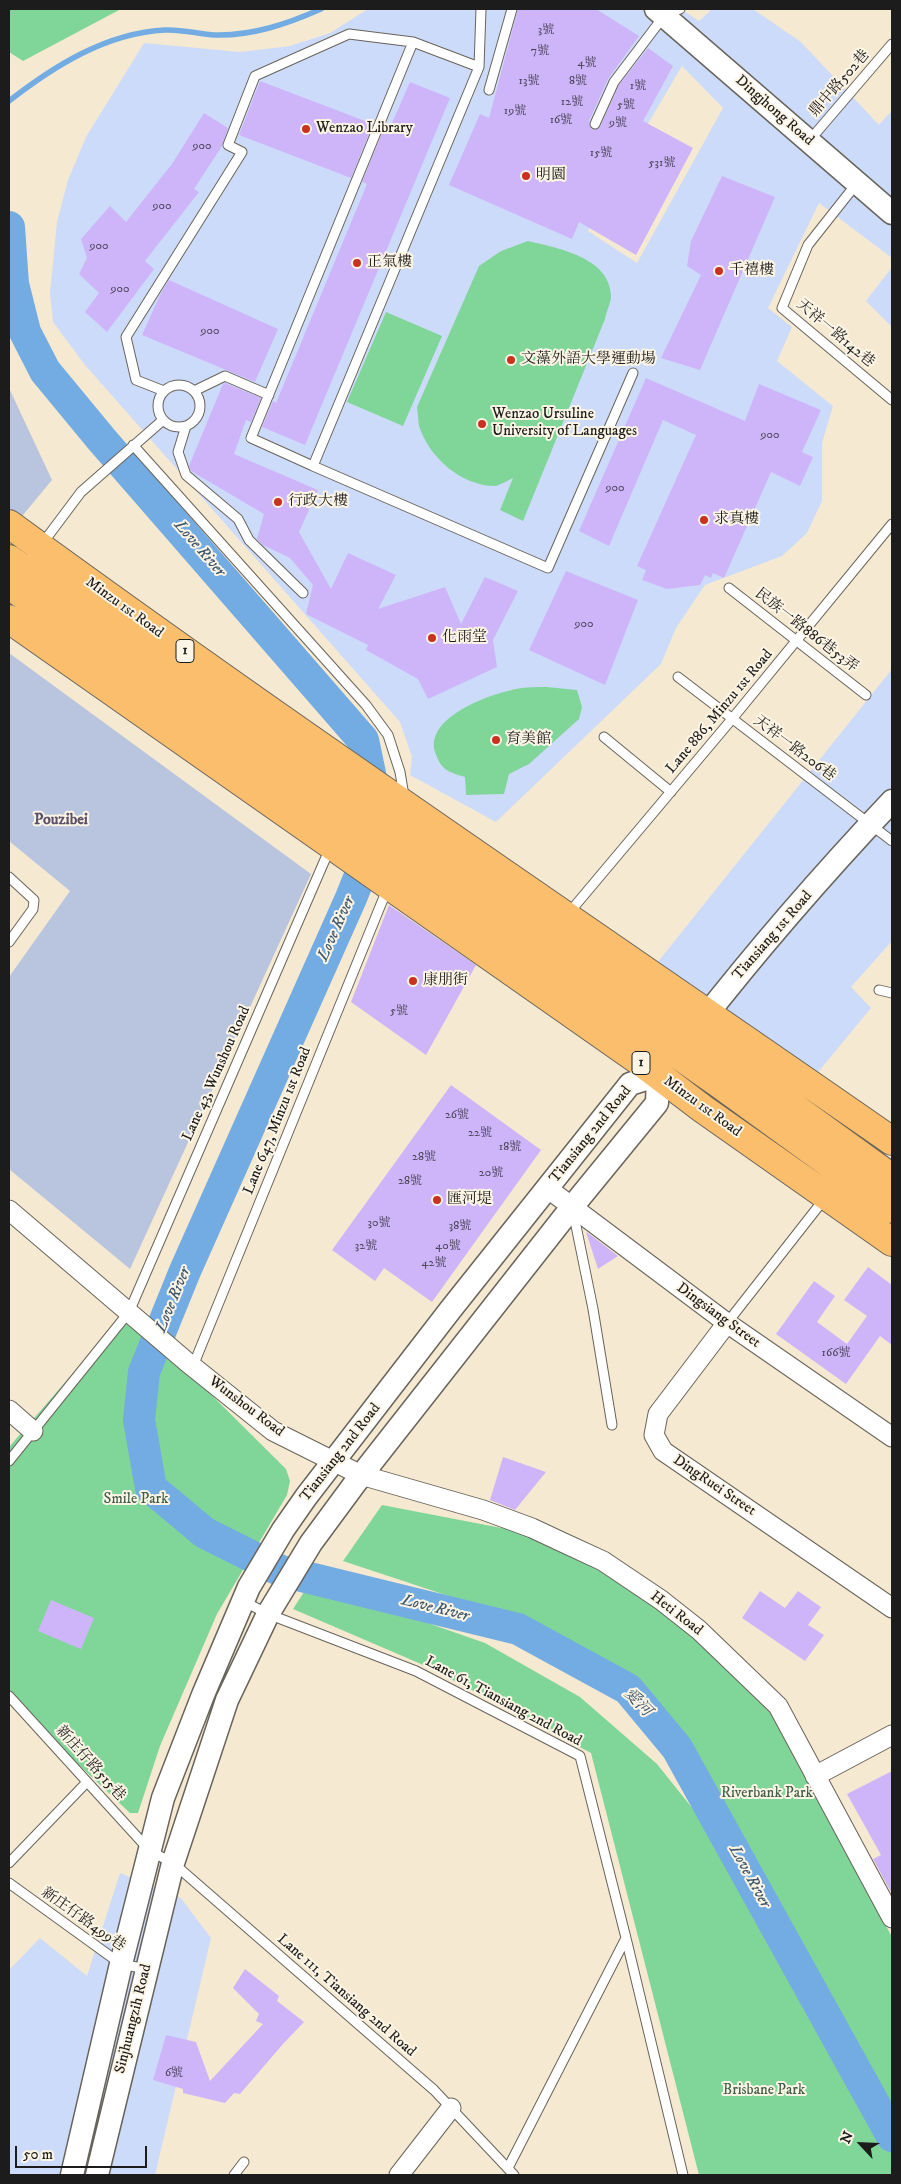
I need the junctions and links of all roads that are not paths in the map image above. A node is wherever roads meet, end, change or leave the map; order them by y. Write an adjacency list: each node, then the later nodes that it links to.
1 (481, 9): 6 (lane)
2 (512, 9): 7 (lane)
3 (667, 11): 8 (lane); 9 (street, Dingjhong Road)
4 (413, 42): 6 (lane); 13 (lane); 15 (lane)
5 (892, 44): 9 (lane, 鼎中路502巷)
6 (479, 67): 20 (lane)
7 (489, 90)
8 (594, 124)
9 (809, 141): 10 (street, Dingjhong Road)
10 (857, 183): 11 (street, Dingjhong Road); 16 (lane, 天祥一路142巷)
11 (892, 213)
12 (633, 373): 20 (lane)
13 (164, 391): 14 (lane); 17 (lane)
14 (194, 391): 15 (lane); 18 (lane)
15 (269, 394): 20 (lane)
16 (892, 400)
17 (163, 420): 18 (lane); 19 (lane)
18 (186, 426): 26 (lane)
19 (134, 444): 23 (lane); 36 (lane)
20 (313, 466)
21 (9, 524): 23 (main road, Minzu 1st Road / 1)
22 (892, 524): 28 (lane, Lane 886, Minzu 1st Road)
23 (40, 547): 24 (lane); 34 (main road, Minzu 1st Road / 1)
24 (14, 577): 34 (main road, 1)
25 (729, 588): 28 (lane, 民族一路886巷53弄)
26 (303, 593)
27 (9, 619): 39 (main road, 1)
28 (796, 641): 30 (lane, 民族一路886巷53弄); 31 (lane, Lane 886, Minzu 1st Road)
29 (678, 677): 31 (lane, 天祥一路206巷)
30 (866, 694)
31 (732, 719): 33 (lane, Lane 886, Minzu 1st Road); 37 (lane, 天祥一路206巷)
32 (604, 737): 33 (lane)
33 (671, 792): 43 (lane, Lane 886, Minzu 1st Road)
34 (353, 798): 36 (main road, 1); 40 (main road, 1)
35 (892, 801): 37 (street, Tiansiang 1st Road)
36 (404, 818): 43 (main road, Minzu 1st Road / 1); 47 (main road, Minzu 1st Road / 1)
37 (869, 824): 38 (lane, 天祥一路206巷); 47 (street, Tiansiang 1st Road)
38 (892, 840)
39 (331, 846): 42 (main road, 1); 57 (lane, Lane 43, Wunshou Road)
40 (409, 865): 42 (main road); 47 (main road, Minzu 1st Road / 1)
41 (9, 877): 44 (lane)
42 (396, 892): 48 (main road, Minzu 1st Road / 1); 59 (lane, Lane 647, Minzu 1st Road)
43 (566, 917): 47 (main road, Minzu 1st Road / 1)
44 (9, 942)
45 (879, 990): 46 (lane)
46 (892, 993)
47 (692, 1033): 48 (street, Tiansiang 1st Road); 49 (main road, Minzu 1st Road / 1); 50 (main road, Minzu 1st Road / 1); 54 (main road, Minzu 1st Road / 1)
48 (658, 1075): 51 (street, Tiansiang 2nd Road); 52 (main road, Minzu 1st Road / 1); 53 (street, Tiansiang 2nd Road)
49 (890, 1135)
50 (892, 1178)
51 (547, 1188): 53 (street, Dingsiang Street); 65 (street, Tiansiang 2nd Road)
52 (827, 1196): 56 (main road, Minzu 1st Road / 1); 58 (lane)
53 (572, 1207): 58 (street, Dingsiang Street); 61 (lane); 66 (street, Tiansiang 2nd Road)
54 (892, 1209)
55 (9, 1210): 57 (street)
56 (892, 1242)
57 (132, 1315): 59 (street, Wunshou Road); 62 (lane, Lane 43, Wunshou Road)
58 (727, 1323): 63 (street, Dingsiang Street); 69 (street, DingRuei Street)
59 (190, 1364): 65 (street, Wunshou Road)
60 (9, 1410): 62 (street)
61 (612, 1425)
62 (34, 1431): 64 (lane, Lane 43, Wunshou Road)
63 (892, 1437)
64 (9, 1461)
65 (333, 1463): 66 (street, Heti Road); 67 (street, Tiansiang 2nd Road)
66 (361, 1475): 68 (street, Tiansiang 2nd Road); 72 (street, Heti Road)
67 (246, 1594): 68 (lane, Lane 61, Tiansiang 2nd Road); 74 (street)
68 (273, 1606): 76 (street); 79 (lane, Lane 61, Tiansiang 2nd Road)
69 (892, 1608)
70 (9, 1696): 73 (lane, 新庄仔路515巷)
71 (892, 1735): 72 (street)
72 (815, 1776): 78 (street, Heti Road)
73 (87, 1782): 74 (lane, 新庄仔路515巷); 75 (lane)
74 (150, 1851): 76 (lane, Lane 111, Tiansiang 2nd Road); 80 (street, Sinjhuangzih Road)
75 (9, 1863)
76 (173, 1863): 81 (street, Sinjhuangzih Road); 82 (lane, Lane 111, Tiansiang 2nd Road)
77 (9, 1884): 80 (lane, 新庄仔路499巷)
78 (892, 1918)
79 (626, 1938): 84 (lane); 89 (lane, Lane 61, Tiansiang 2nd Road)
80 (121, 1964): 81 (lane, 新庄仔路499巷); 85 (street, Sinjhuangzih Road)
81 (146, 1969): 86 (street, Sinjhuangzih Road)
82 (451, 2108): 84 (lane, Lane 111, Tiansiang 2nd Road); 88 (street)
83 (244, 2162): 87 (lane)
84 (511, 2172)
85 (72, 2175)
86 (97, 2175)
87 (234, 2175)
88 (399, 2175)
89 (683, 2175)

